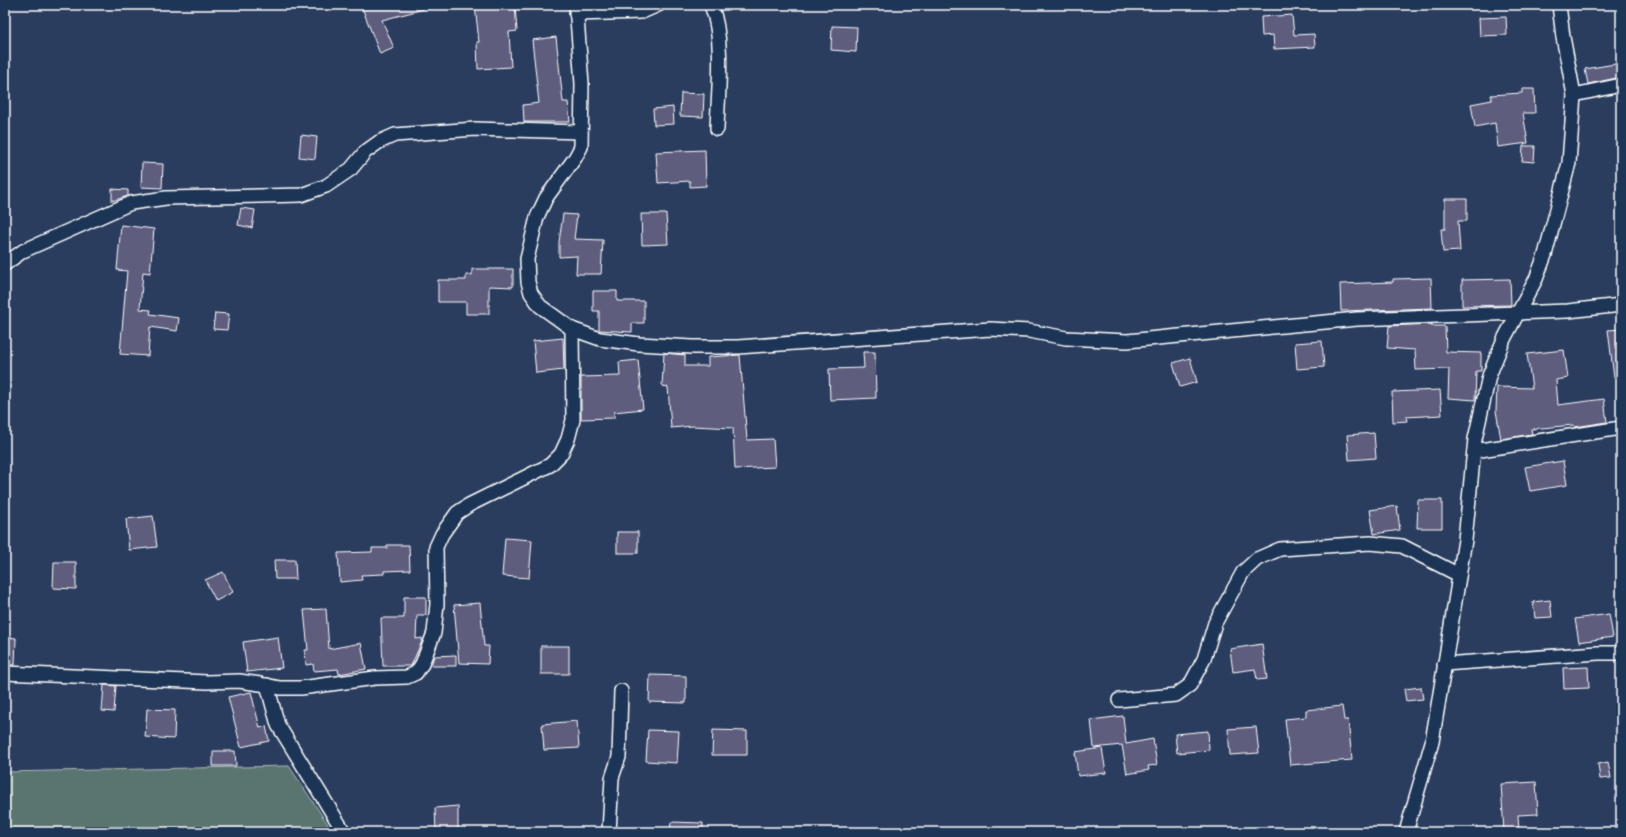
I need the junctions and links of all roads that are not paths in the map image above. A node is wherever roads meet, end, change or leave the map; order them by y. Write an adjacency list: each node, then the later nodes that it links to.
1 (658, 5): 4 (street)
2 (711, 5): 7 (street)
3 (1559, 5): 6 (street)
4 (576, 10): 8 (street)
5 (1621, 85): 6 (street)
6 (1574, 95): 11 (street)
7 (717, 129)
8 (580, 132): 9 (street); 12 (street)
9 (5, 264)
10 (1621, 305): 11 (street)
11 (1519, 312): 12 (street); 14 (street)
12 (572, 329): 19 (street)
13 (1621, 428): 14 (street)
14 (1474, 451): 15 (street)
15 (1459, 575): 17 (street); 21 (street)
16 (1621, 653): 17 (street)
17 (1444, 664): 24 (street)
18 (5, 673): 19 (street)
19 (267, 685): 22 (street)
20 (621, 692): 23 (street)
21 (1120, 700)
22 (344, 832)
23 (609, 832)
24 (1406, 832)

